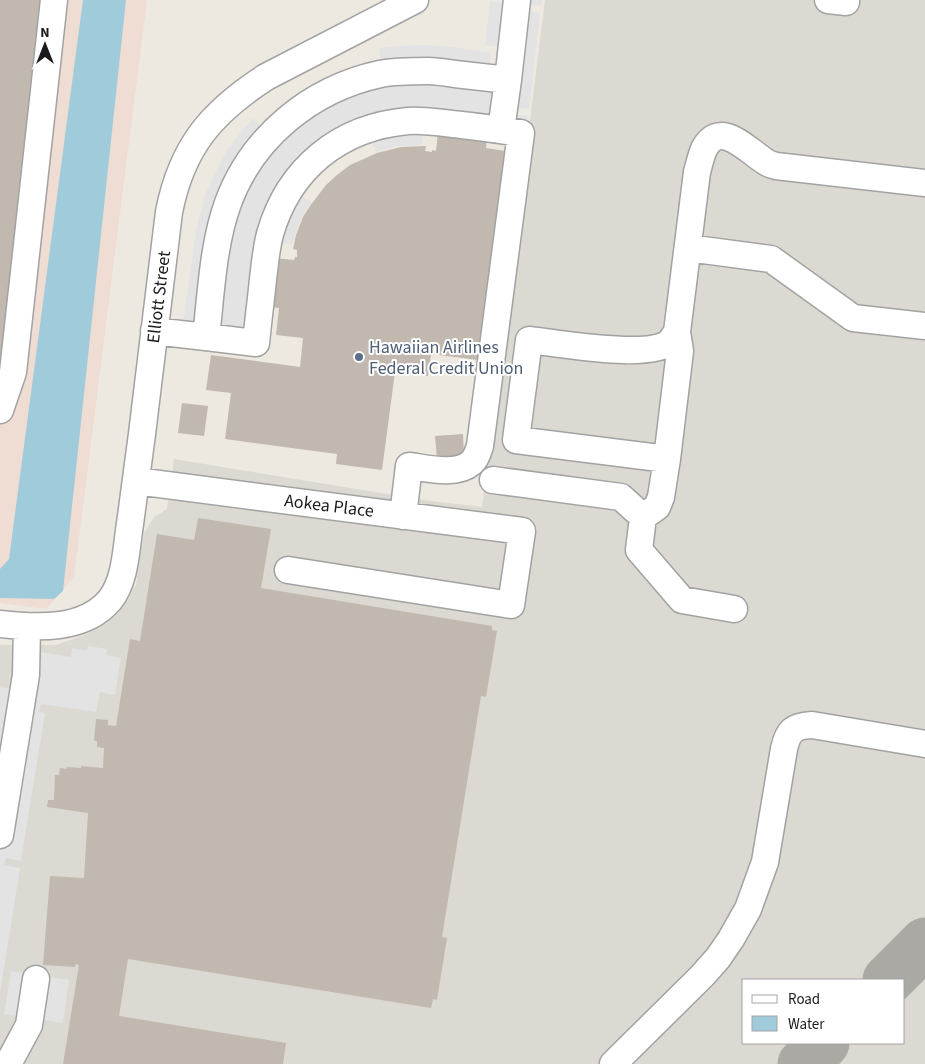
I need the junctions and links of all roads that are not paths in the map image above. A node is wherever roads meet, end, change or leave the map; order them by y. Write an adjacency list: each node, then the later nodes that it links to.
1 (54, 0): 12 (street)
2 (415, 0): 9 (street, Elliott Street)
3 (517, 0): 4 (street)
4 (508, 80): 5 (street); 11 (street)
5 (501, 130): 11 (street); 16 (street)
6 (925, 184): 7 (street)
7 (688, 248): 8 (street); 10 (street)
8 (925, 326)
9 (154, 331): 11 (street); 15 (street, Elliott Street)
10 (677, 332): 13 (street); 13 (street)
11 (206, 337)
12 (0, 410)
13 (667, 459): 17 (street)
14 (493, 480): 17 (street)
15 (136, 481): 16 (street, Aokea Place); 21 (street, Elliott Street)
16 (402, 516): 18 (street, Aokea Place)
17 (643, 517): 19 (street)
18 (288, 570)
19 (734, 609)
20 (0, 624): 21 (street, Elliott Street)
21 (27, 627): 23 (street)
22 (925, 744): 25 (street)
23 (0, 834)
24 (36, 979): 26 (street)
25 (618, 1062)
26 (8, 1064)

